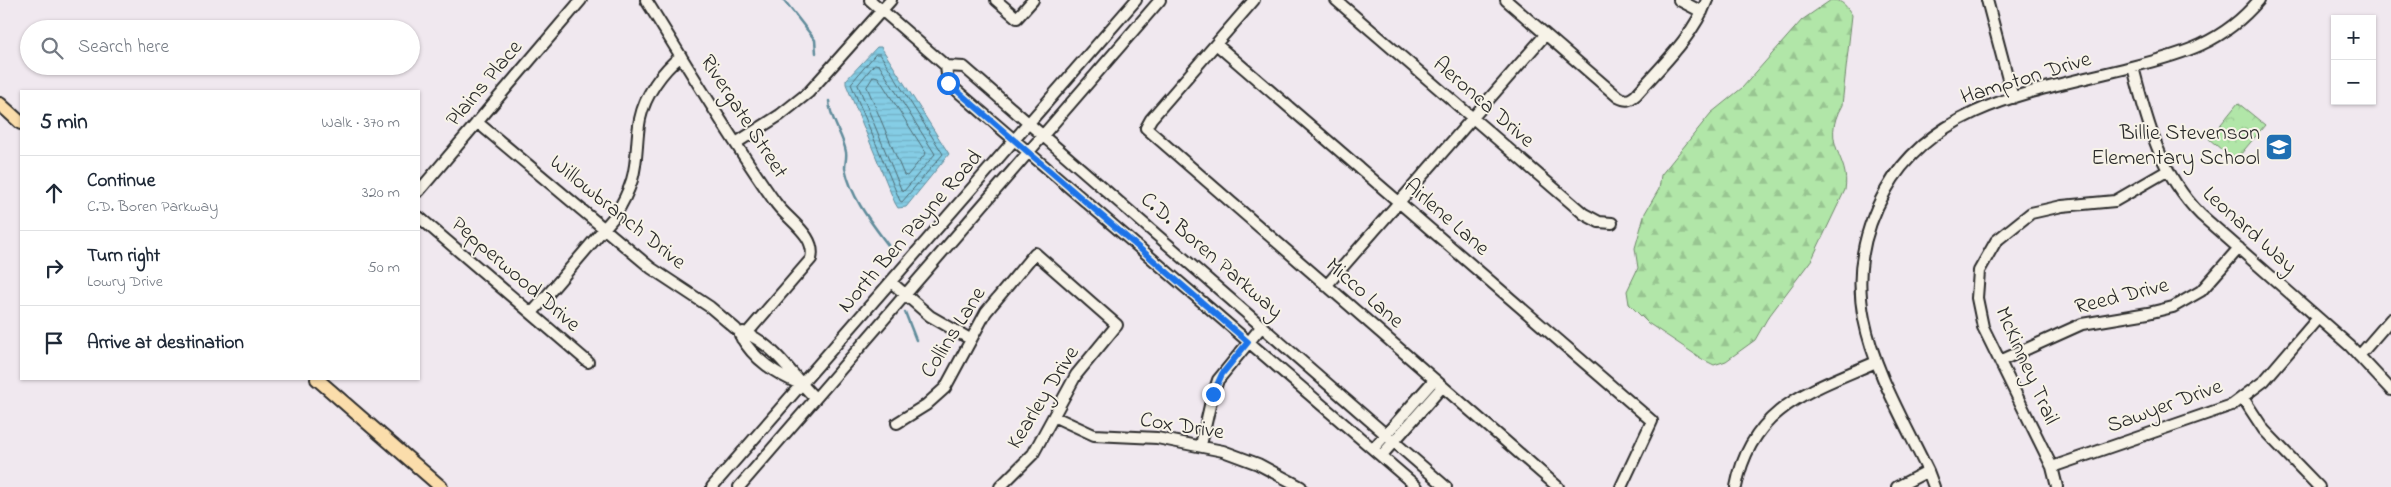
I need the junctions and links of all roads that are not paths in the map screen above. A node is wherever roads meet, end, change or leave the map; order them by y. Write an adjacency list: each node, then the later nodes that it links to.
1 (580, 0): 27 (street, Plains Place)
2 (646, 0): 20 (street, Rivergate Street)
3 (870, 0): 16 (street, C.D. Boren Parkway)
4 (890, 0): 16 (street)
5 (996, 0): 6 (street)
6 (1033, 0)
7 (1136, 0): 28 (street, North Ben Payne Road)
8 (1160, 0): 29 (street, North Ben Payne Road)
9 (1254, 0): 19 (street)
10 (1336, 0): 25 (street, Aeronca Drive)
11 (1506, 0): 18 (street)
12 (1679, 0): 17 (street)
13 (1707, 0): 17 (street)
14 (1987, 0): 23 (street)
15 (2259, 0): 22 (street, Hampton Drive)
16 (881, 11): 21 (street, C.D. Boren Parkway); 31 (street)
17 (1702, 12): 18 (street)
18 (1545, 35): 25 (street)
19 (1216, 44): 35 (street, Airlene Lane); 41 (street, Micco Lane)
20 (681, 56): 31 (street, Rivergate Street); 38 (street)
21 (946, 66): 28 (street, C.D. Boren Parkway); 30 (street, C.D. Boren Parkway)
22 (2132, 67): 23 (street, Hampton Drive); 33 (street, Leonard Way)
23 (2013, 98): 53 (street, Hampton Drive)
24 (0, 104): 26 (main road)
25 (1473, 118): 35 (street); 37 (street, Aeronca Drive)
26 (20, 122)
27 (477, 122): 34 (street, Plains Place); 38 (street, Willowbranch Drive)
28 (1030, 123): 29 (street, C.D. Boren Parkway); 30 (street, North Ben Payne Road)
29 (1044, 135): 32 (street, North Ben Payne Road); 47 (street, C.D. Boren Parkway)
30 (1015, 140): 32 (street, C.D. Boren Parkway); 40 (street, North Ben Payne Road)
31 (736, 143): 48 (street, Rivergate Street)
32 (1029, 152): 42 (street, North Ben Payne Road); 50 (street, C.D. Boren Parkway)
33 (2167, 171): 39 (street, Leonard Way); 54 (street, McKinney Trail)
34 (420, 190)
35 (1399, 203): 41 (street); 76 (street, Airlene Lane)
36 (420, 218): 43 (street, Pepperwood Drive)
37 (1612, 223)
38 (604, 228): 43 (street); 48 (street, Willowbranch Drive)
39 (2239, 248): 44 (street, Leonard Way); 54 (street, Reed Drive)
40 (892, 282): 42 (street); 57 (street, North Ben Payne Road)
41 (1326, 286): 56 (street, Micco Lane)
42 (905, 294): 49 (street); 59 (street, North Ben Payne Road)
43 (532, 314): 52 (street, Pepperwood Drive)
44 (2318, 318): 51 (street, Leonard Way); 60 (street, Sawyer Drive)
45 (2391, 319): 51 (street)
46 (1117, 325): 49 (street, Collins Lane); 61 (street, Kearley Drive)
47 (1262, 326): 50 (street); 63 (street, C.D. Boren Parkway)
48 (745, 337): 57 (street, Willowbranch Drive); 57 (street, Willowbranch Drive)
49 (970, 338): 62 (street, Collins Lane)
50 (1248, 342): 64 (street); 65 (street, C.D. Boren Parkway)
51 (2359, 356): 58 (street, Leonard Way)
52 (588, 362)
53 (1876, 362): 67 (street, Hampton Drive); 77 (street)
54 (2000, 362): 66 (street, McKinney Trail)
55 (317, 380): 68 (main road)
56 (1438, 384): 63 (street); 75 (street, Micco Lane)
57 (802, 385): 59 (street, Willowbranch Drive); 69 (street, North Ben Payne Road)
58 (2391, 390)
59 (816, 398): 70 (street, North Ben Payne Road)
60 (2242, 398): 66 (street, Sawyer Drive); 81 (street)
61 (1055, 417): 64 (street, Cox Drive); 71 (street, Kearley Drive)
62 (897, 423)
63 (1390, 438): 65 (street); 74 (street, C.D. Boren Parkway)
64 (1201, 445): 72 (street, Cox Drive)
65 (1377, 453): 73 (street, C.D. Boren Parkway)
66 (2052, 467): 80 (street, McKinney Trail)
67 (1928, 471): 78 (street); 79 (street, Hampton Drive)
68 (441, 487)
69 (712, 487)
70 (739, 487)
71 (1000, 487)
72 (1301, 487)
73 (1417, 487)
74 (1446, 487)
75 (1558, 487)
76 (1621, 487)
77 (1736, 487)
78 (1897, 487)
79 (1934, 487)
80 (2056, 487)
81 (2319, 487)

